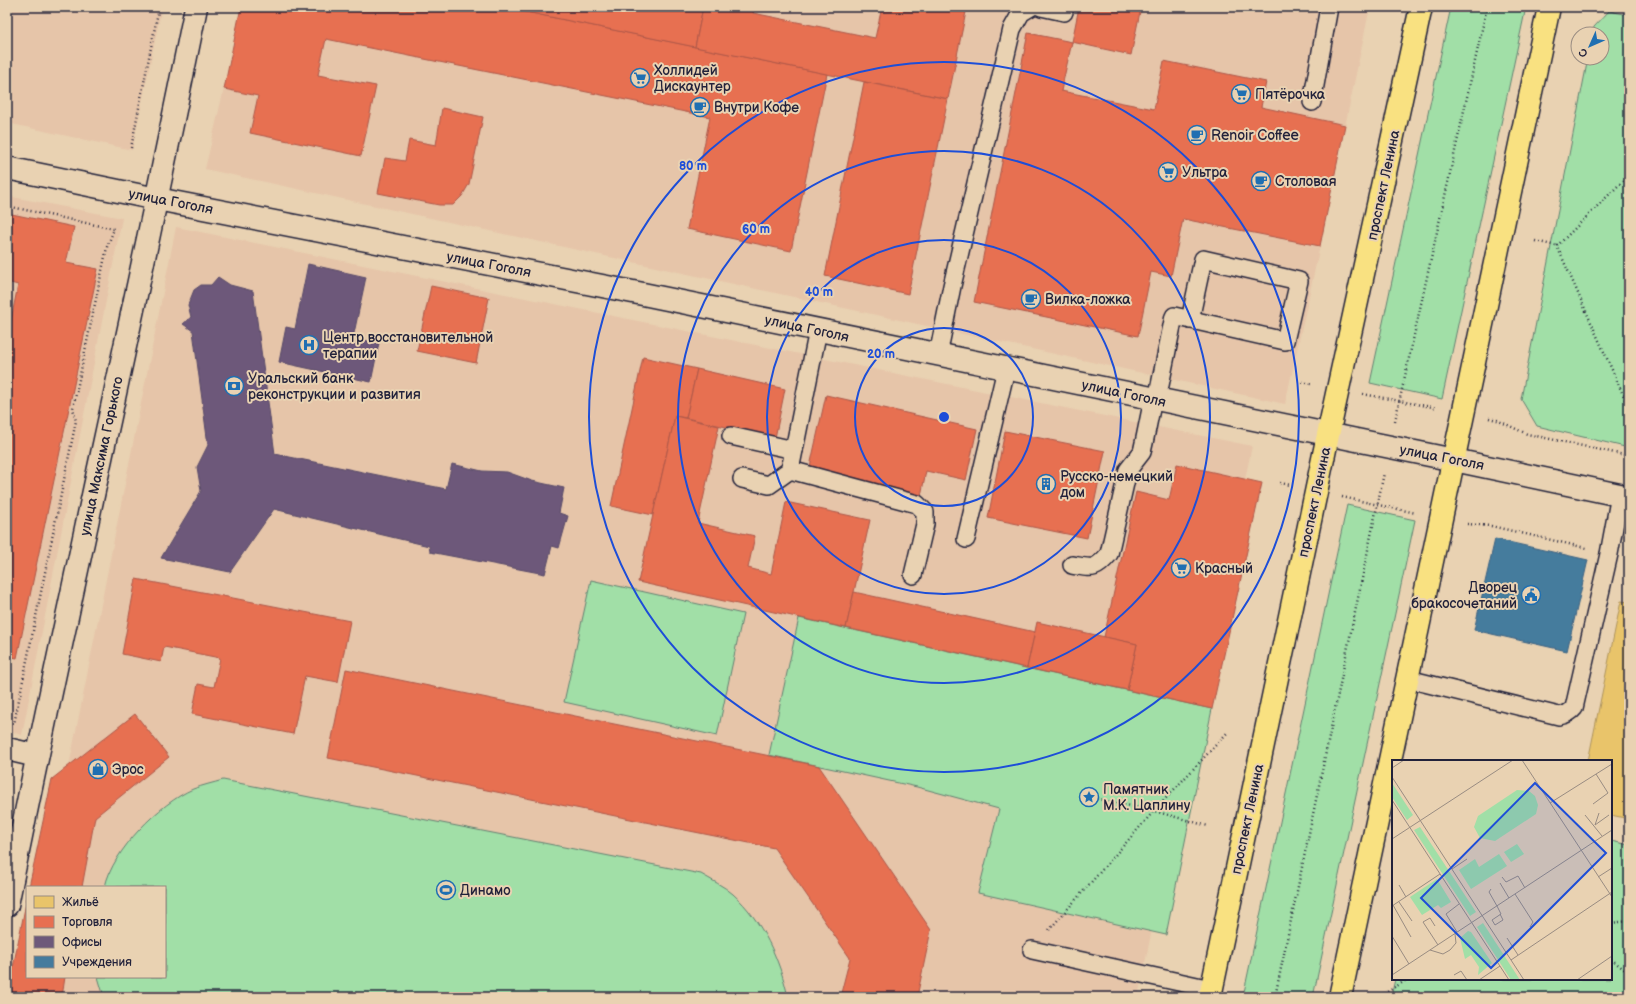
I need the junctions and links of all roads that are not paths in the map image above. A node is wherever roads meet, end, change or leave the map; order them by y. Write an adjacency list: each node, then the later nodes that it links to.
1 (196, 7): 10 (street, улица Максима Горького)
2 (1030, 7): 13 (lane)
3 (1041, 7): 7 (lane)
4 (1329, 7): 8 (lane)
5 (1421, 7): 16 (main road, проспект Ленина)
6 (1549, 7): 19 (main road)
7 (1064, 12)
8 (1312, 102)
9 (7, 168): 10 (street, улица Гоголя)
10 (157, 199): 12 (street, улица Гоголя); 28 (street, улица Максима Горького)
11 (1190, 320): 11 (lane); 15 (lane)
12 (818, 330): 13 (street, улица Гоголя); 18 (lane)
13 (938, 355): 14 (street, улица Гоголя)
14 (1006, 369): 15 (street, улица Гоголя); 23 (lane)
15 (1155, 399): 16 (street, улица Гоголя); 24 (lane)
16 (1328, 435): 19 (street, улица Гоголя); 31 (main road, проспект Ленина)
17 (731, 436): 18 (lane)
18 (794, 450): 20 (lane)
19 (1454, 460): 22 (street, улица Гоголя); 26 (main road)
20 (790, 470): 21 (lane); 25 (lane)
21 (742, 479)
22 (1625, 496): 26 (lane)
23 (966, 539)
24 (1072, 565)
25 (913, 575)
26 (1408, 679): 32 (main road)
27 (7, 749): 28 (street)
28 (37, 756): 29 (street, улица Максима Горького)
29 (7, 905)
30 (1032, 950): 31 (lane)
31 (1210, 993)
32 (1340, 997)

